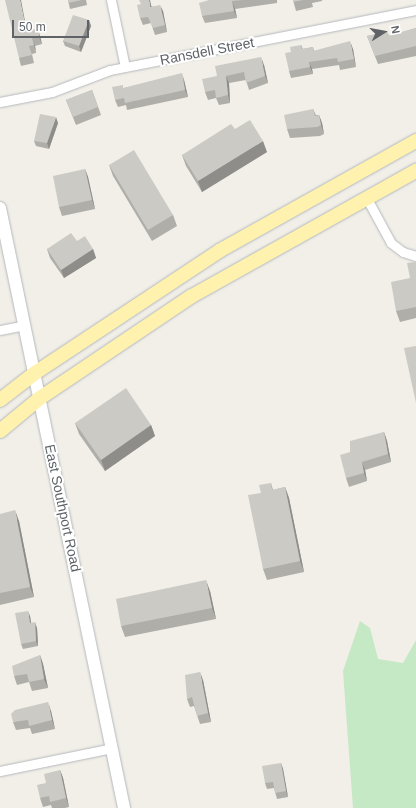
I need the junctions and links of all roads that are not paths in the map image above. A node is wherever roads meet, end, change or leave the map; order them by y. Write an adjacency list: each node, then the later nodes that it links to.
1 (111, 0): 3 (street)
2 (416, 10): 3 (street, Ransdell Street)
3 (126, 67): 4 (street, Ransdell Street)
4 (0, 102)
5 (416, 141): 12 (main road)
6 (416, 171): 7 (main road)
7 (366, 197): 9 (street); 13 (main road)
8 (0, 208): 10 (main road, East Southport Road)
9 (416, 256)
10 (25, 325): 11 (street); 12 (main road, East Southport Road)
11 (0, 330)
12 (35, 373): 13 (main road, East Southport Road); 14 (main road)
13 (40, 398): 15 (main road); 16 (main road, East Southport Road)
14 (0, 400)
15 (0, 431)
16 (112, 748): 17 (street); 18 (main road, East Southport Road)
17 (0, 771)
18 (124, 808)

